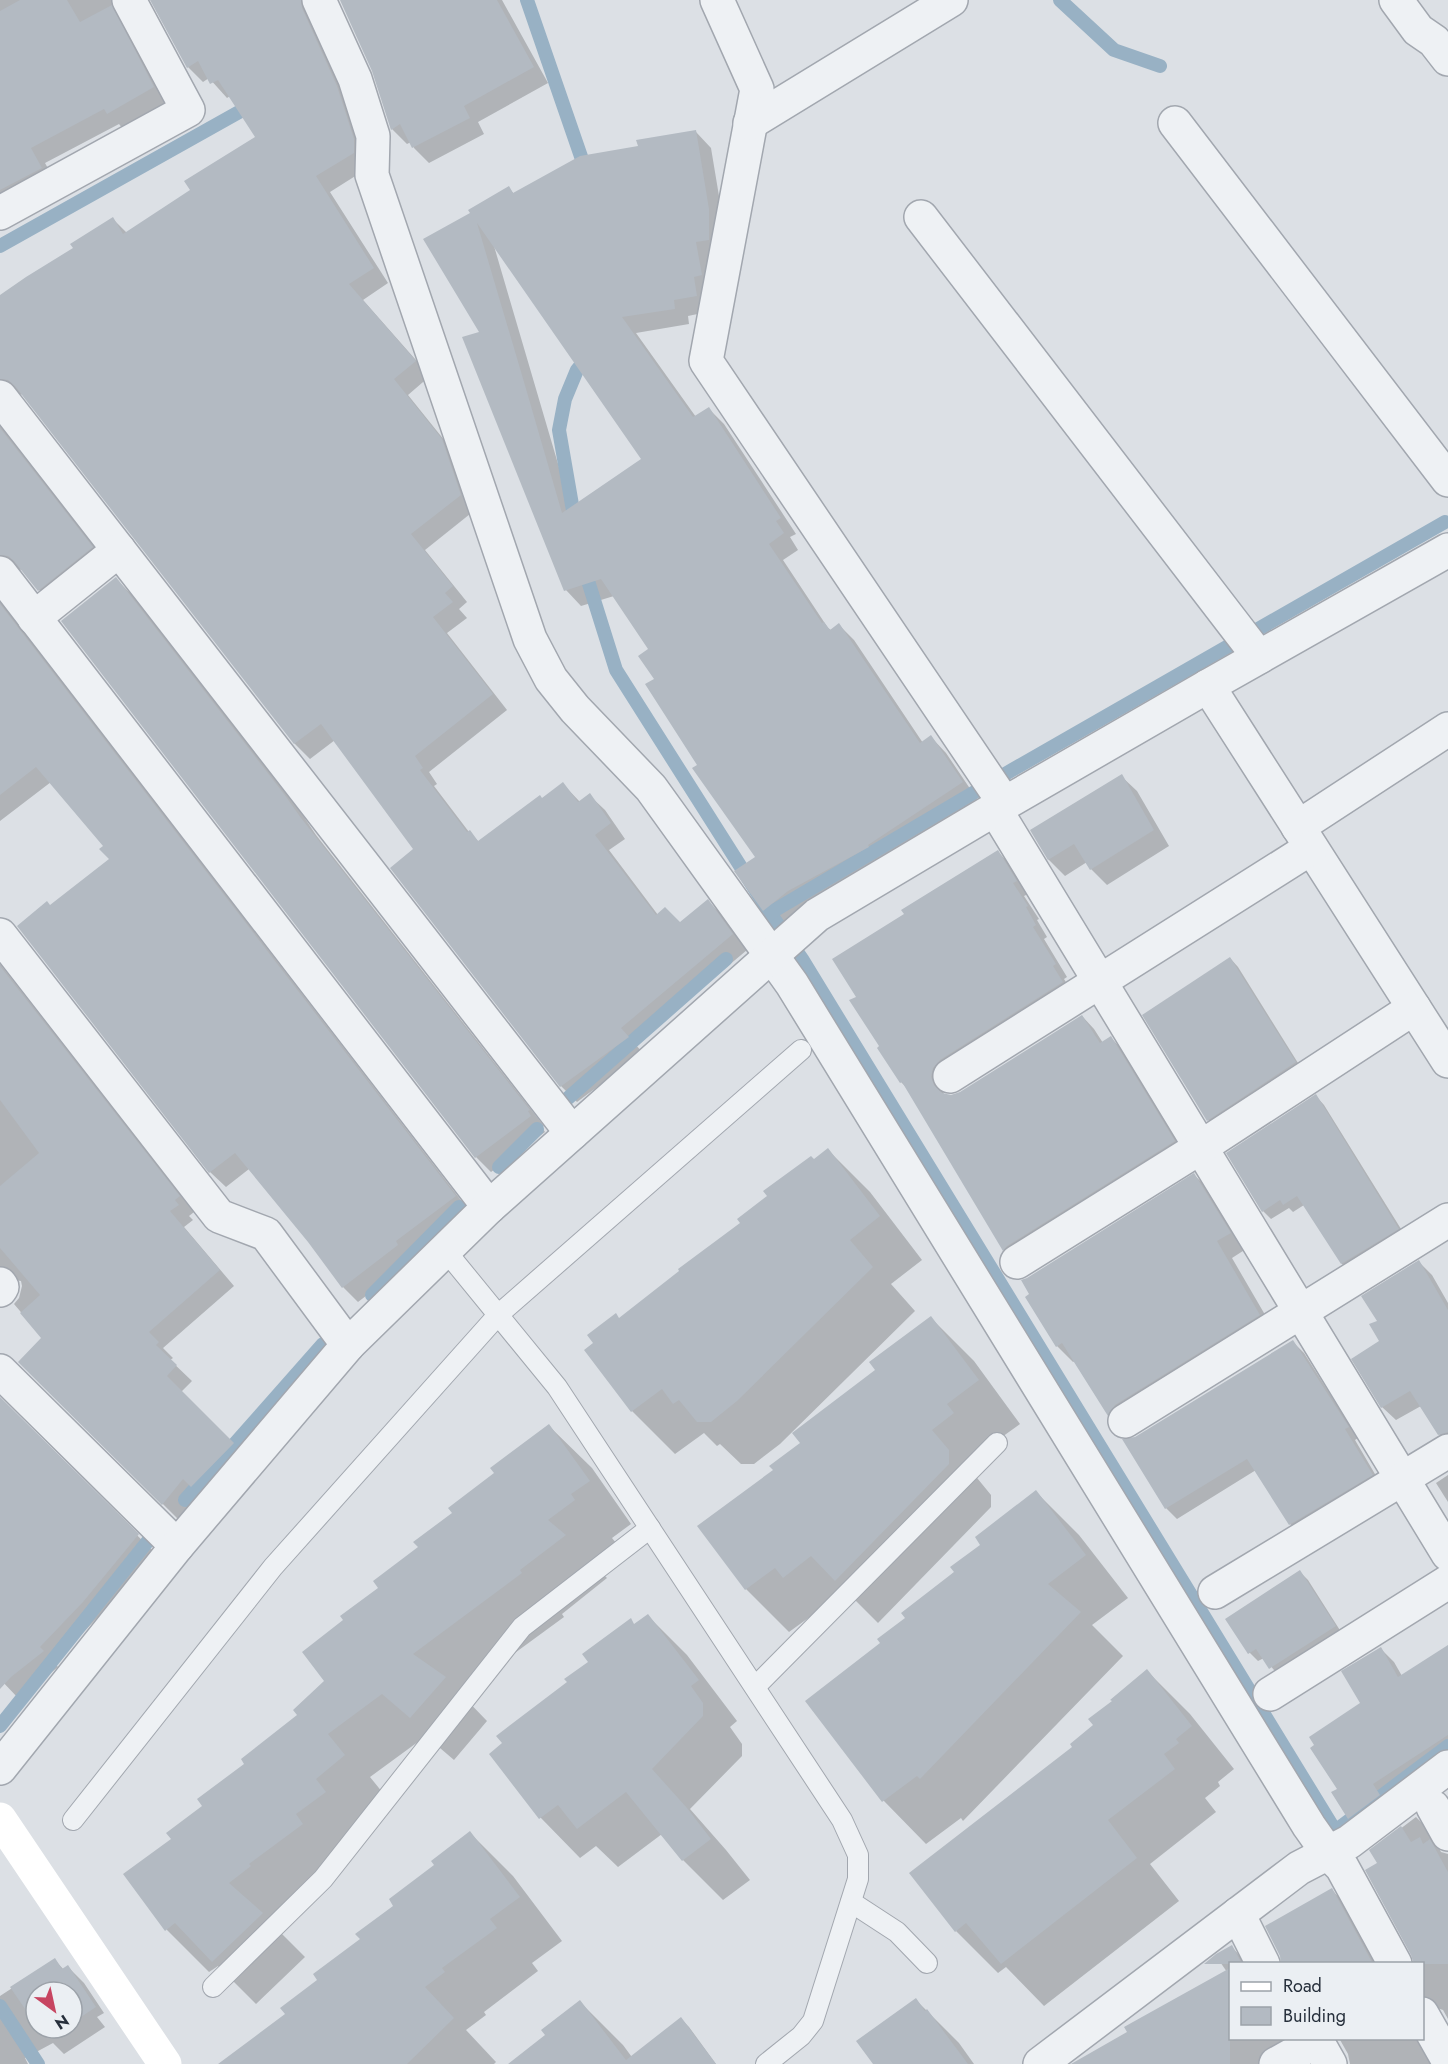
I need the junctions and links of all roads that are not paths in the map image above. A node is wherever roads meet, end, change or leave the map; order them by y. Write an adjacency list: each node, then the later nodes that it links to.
1 (129, 0): 9 (street)
2 (319, 0): 23 (street)
3 (717, 0): 7 (street)
4 (951, 0): 7 (street)
5 (1396, 0): 6 (street)
6 (1448, 59)
7 (750, 123): 20 (street)
8 (1175, 123): 12 (street)
9 (0, 213)
10 (921, 217): 17 (street)
11 (0, 397): 13 (street)
12 (1448, 480)
13 (119, 550): 16 (street); 29 (street)
14 (1448, 550): 17 (street)
15 (0, 573): 16 (street)
16 (34, 618): 31 (street)
17 (1250, 646): 18 (street)
18 (1208, 686): 20 (street); 21 (street)
19 (1448, 729): 21 (street)
20 (995, 795): 23 (street); 24 (street)
21 (1305, 837): 24 (street); 25 (street)
22 (0, 935): 39 (street)
23 (784, 945): 29 (street); 56 (street)
24 (1100, 982): 28 (street); 30 (street)
25 (1430, 1016): 27 (street); 30 (street)
26 (801, 1050): 38 (lane)
27 (1448, 1061)
28 (950, 1076)
29 (572, 1133): 31 (street)
30 (1201, 1148): 34 (street); 37 (street)
31 (489, 1207): 33 (street)
32 (1448, 1220): 37 (street)
33 (445, 1250): 38 (lane); 39 (street)
34 (1017, 1262)
35 (0, 1284): 36 (street)
36 (0, 1290)
37 (1301, 1312): 41 (street); 44 (street)
38 (498, 1315): 45 (lane); 55 (lane)
39 (348, 1345): 46 (street)
40 (0, 1371): 46 (street)
41 (1125, 1421)
42 (996, 1443): 50 (lane)
43 (1448, 1451): 44 (street)
44 (1403, 1479): 47 (street); 49 (street)
45 (650, 1528): 50 (lane); 62 (lane)
46 (177, 1546): 53 (street)
47 (1448, 1554)
48 (1448, 1582): 51 (street)
49 (1215, 1592)
50 (755, 1688): 57 (lane)
51 (1270, 1694)
52 (1448, 1767): 56 (street)
53 (0, 1768)
54 (0, 1819): 66 (main road)
55 (74, 1820)
56 (1328, 1852): 58 (street); 60 (street)
57 (851, 1902): 61 (lane); 67 (lane)
58 (1238, 1914): 59 (street); 68 (street)
59 (1262, 1962)
60 (1394, 1962)
61 (927, 1963)
62 (213, 1986)
63 (1424, 2018): 65 (street)
64 (1313, 2050): 69 (street)
65 (1448, 2060)
66 (165, 2064)
67 (766, 2064)
68 (1040, 2064)
69 (1276, 2064)

